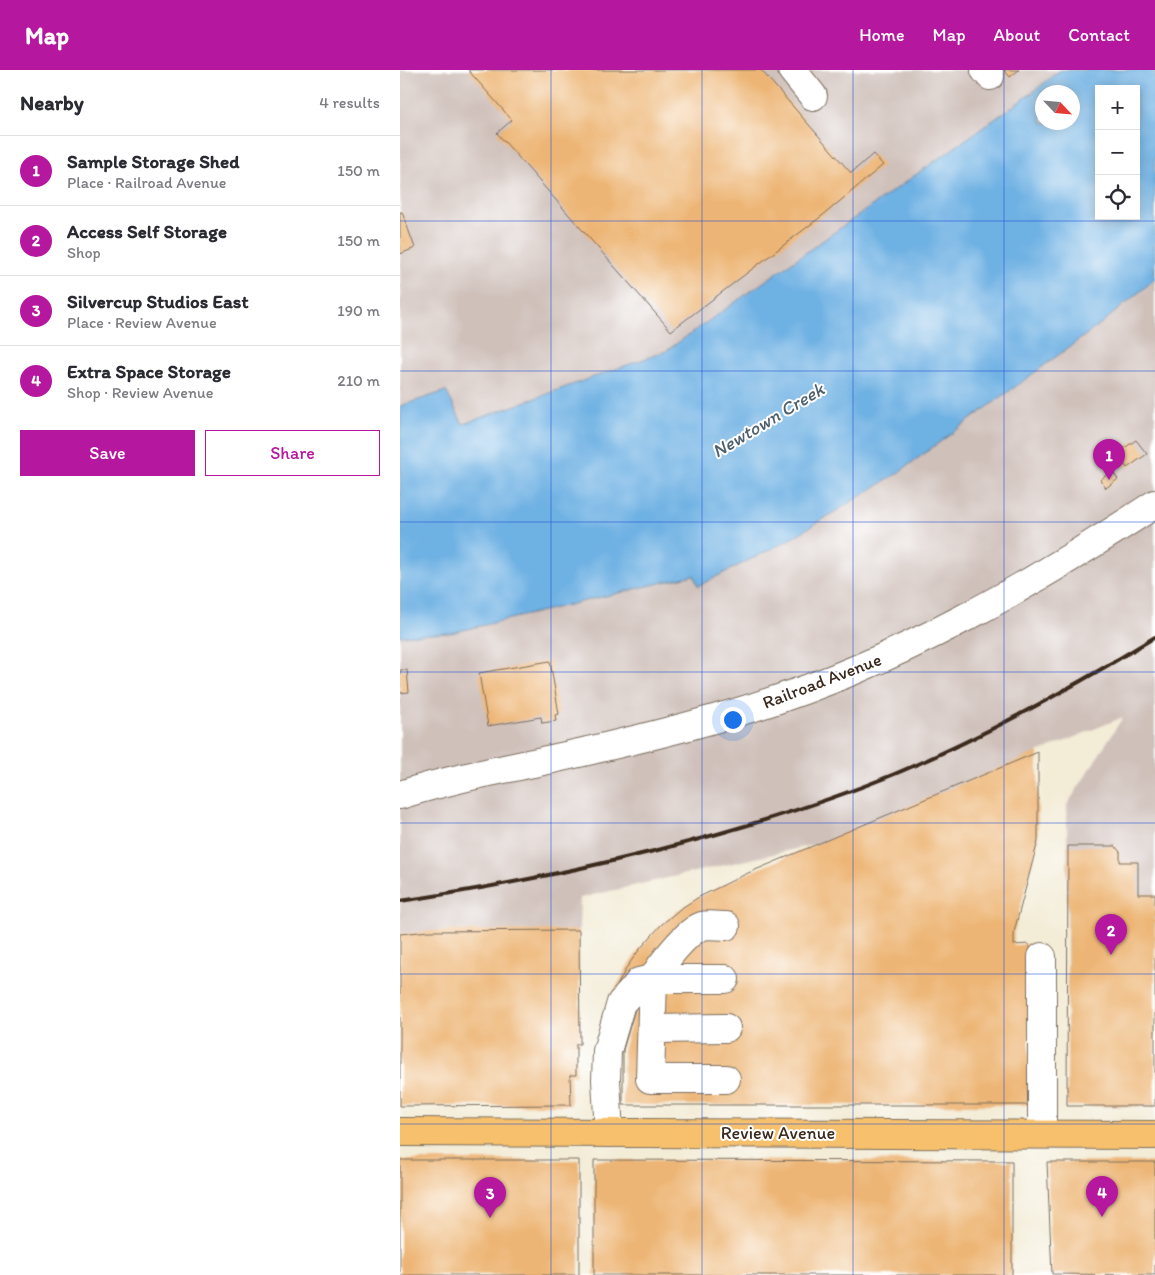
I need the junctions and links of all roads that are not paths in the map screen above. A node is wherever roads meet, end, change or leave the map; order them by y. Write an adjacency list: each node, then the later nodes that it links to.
1 (792, 70): 2 (street)
2 (812, 96)
3 (1155, 504): 4 (street, Railroad Avenue)
4 (400, 795)
5 (726, 926): 8 (street)
6 (1042, 957): 14 (street)
7 (725, 979): 8 (street)
8 (643, 985): 10 (street); 13 (street)
9 (726, 1028): 10 (street)
10 (652, 1029): 11 (street)
11 (726, 1079)
12 (400, 1132): 13 (main road, Review Avenue)
13 (615, 1133): 14 (main road, Review Avenue)
14 (1042, 1134): 15 (main road, Review Avenue)
15 (1155, 1135)

